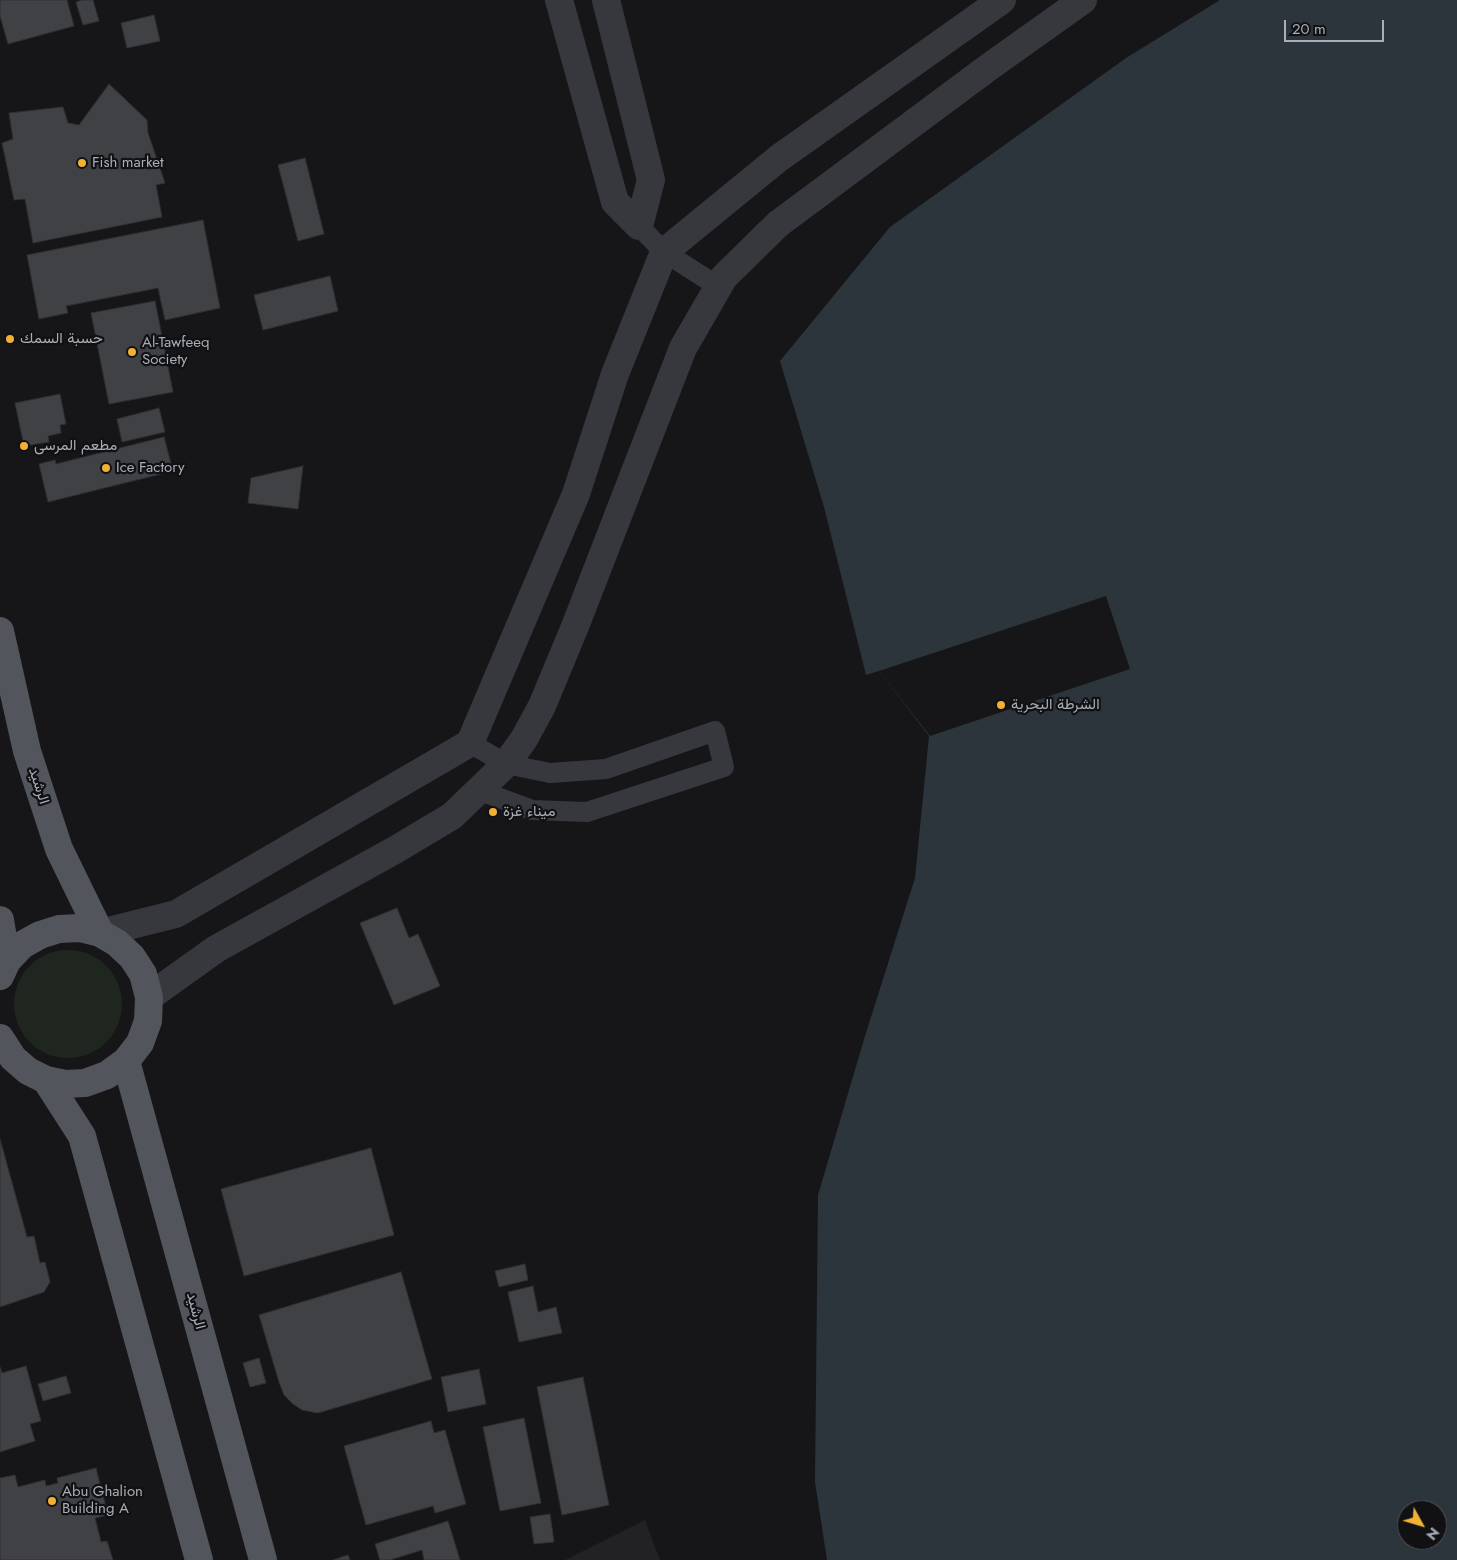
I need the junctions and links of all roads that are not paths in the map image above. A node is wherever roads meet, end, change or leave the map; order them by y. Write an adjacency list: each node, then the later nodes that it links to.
1 (559, 0): 5 (street)
2 (606, 0): 5 (street)
3 (1002, 0): 6 (street)
4 (1083, 0): 7 (street)
5 (639, 226): 6 (lane)
6 (664, 252): 7 (lane); 9 (street)
7 (719, 288): 10 (street)
8 (0, 631): 13 (main road, الرشيد)
9 (470, 743): 10 (lane); 13 (street)
10 (506, 764): 11 (street); 11 (lane)
11 (478, 790): 15 (street)
12 (0, 920): 14 (main road)
13 (100, 933): 14 (main road); 15 (main road)
14 (4, 968)
15 (148, 997): 17 (main road)
16 (0, 1038): 18 (main road)
17 (126, 1061): 18 (main road); 20 (main road, الرشيد)
18 (46, 1080): 19 (main road)
19 (199, 1560)
20 (263, 1560)

